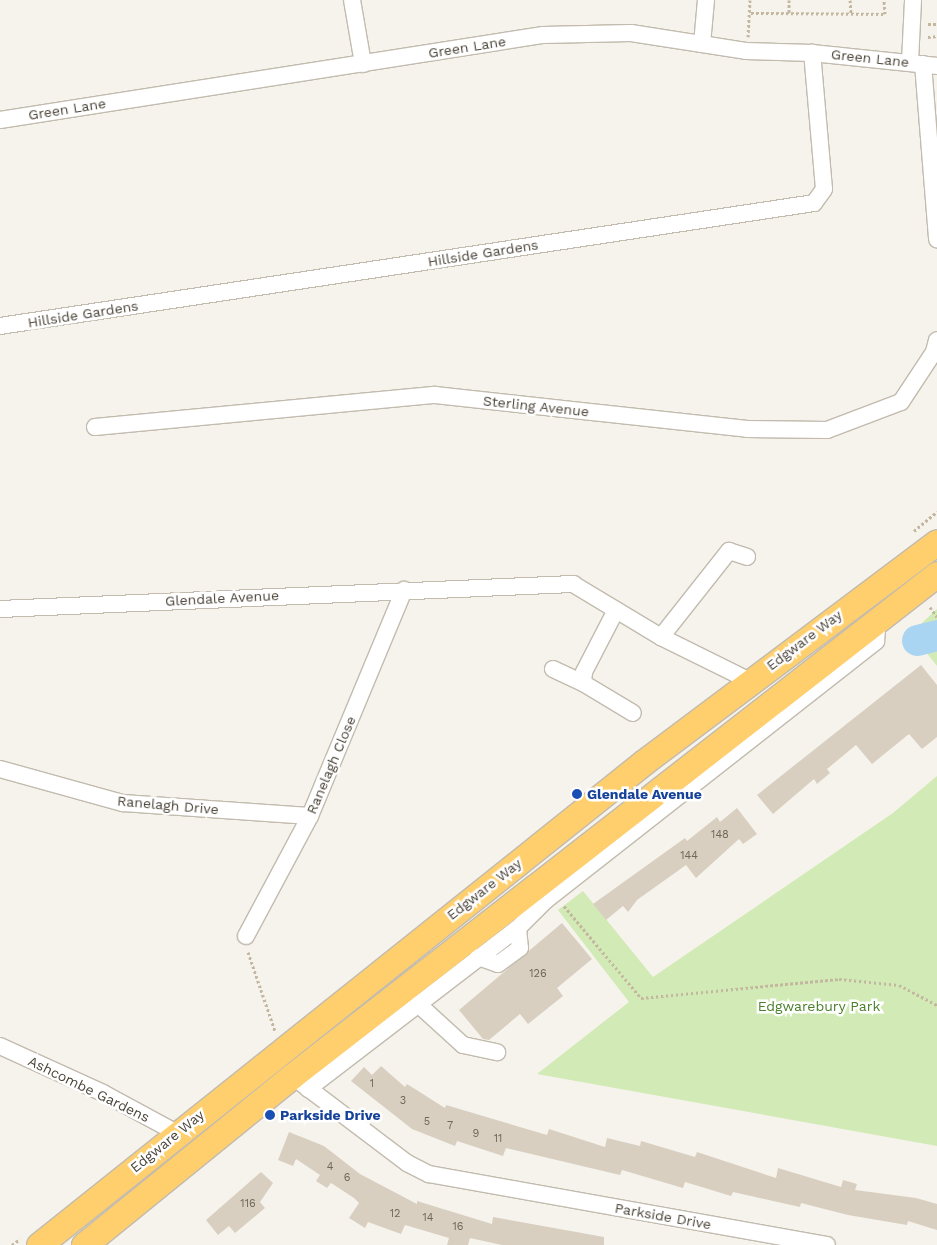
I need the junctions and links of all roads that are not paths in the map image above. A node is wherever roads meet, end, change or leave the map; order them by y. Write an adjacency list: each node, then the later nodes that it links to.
1 (352, 0): 6 (street)
2 (706, 0): 4 (street)
3 (913, 0): 7 (street)
4 (702, 44): 5 (street, Green Lane); 6 (street, Green Lane)
5 (812, 53): 7 (street, Green Lane); 11 (street, Hillside Gardens)
6 (363, 64): 8 (street, Green Lane)
7 (924, 64): 9 (street)
8 (0, 120)
9 (935, 175): 10 (street)
10 (937, 239)
11 (0, 326)
12 (937, 340): 13 (street, Sterling Avenue)
13 (95, 427)
14 (937, 542): 23 (highway, Edgware Way)
15 (747, 557): 21 (street)
16 (937, 574): 20 (highway, Edgware Way)
17 (404, 590): 18 (street, Glendale Avenue); 19 (street, Glendale Avenue); 27 (street, Ranelagh Close)
18 (0, 609)
19 (616, 610): 21 (street, Glendale Avenue); 24 (street)
20 (877, 630): 29 (street, Edgware Way); 32 (highway, Edgware Way)
21 (661, 637): 23 (street, Glendale Avenue)
22 (553, 669): 24 (street)
23 (750, 681): 33 (highway, Edgware Way)
24 (583, 683): 25 (street)
25 (633, 713)
26 (0, 769): 27 (street, Ranelagh Drive)
27 (310, 816): 28 (street, Ranelagh Close)
28 (246, 936)
29 (418, 1004): 31 (street); 32 (street, Edgware Way)
30 (0, 1046): 33 (street, Ashcombe Gardens)
31 (497, 1052)
32 (300, 1082): 35 (highway, Edgware Way); 36 (street, Parkside Drive)
33 (177, 1133): 34 (highway, Edgware Way)
34 (39, 1245)
35 (84, 1245)
36 (827, 1245)

